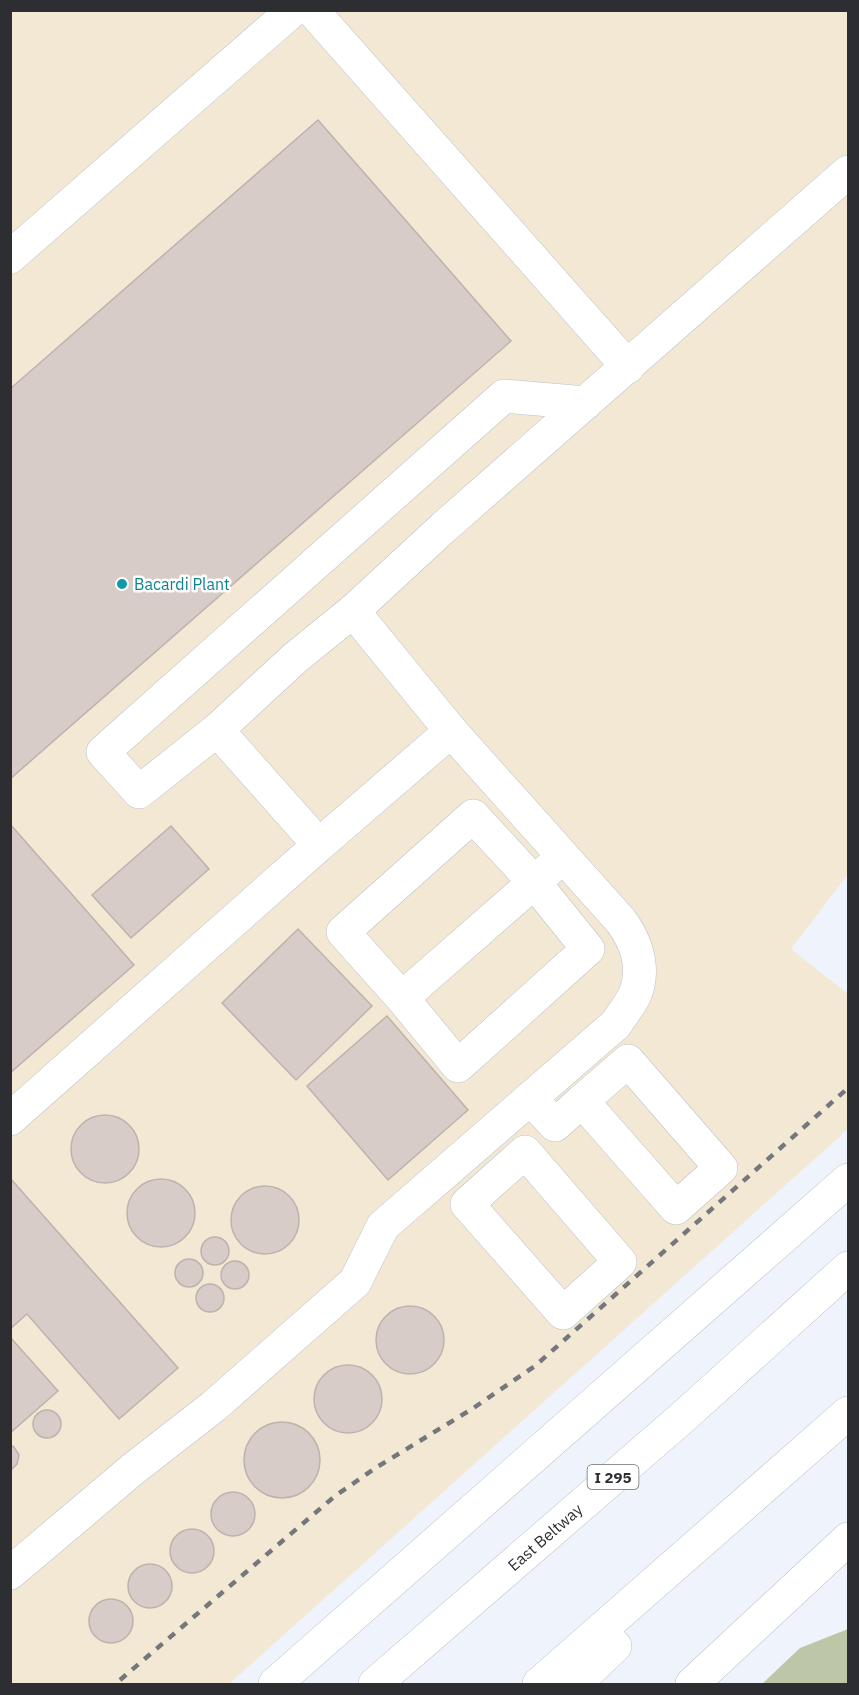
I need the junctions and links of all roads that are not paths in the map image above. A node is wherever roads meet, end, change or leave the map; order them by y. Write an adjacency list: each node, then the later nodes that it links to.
1 (293, 10): 4 (main road)
2 (312, 10): 5 (main road)
3 (849, 172): 5 (main road)
4 (10, 257)
5 (628, 367): 6 (main road)
6 (586, 403): 7 (main road); 8 (main road)
7 (353, 611): 8 (main road); 9 (main road)
8 (217, 730): 10 (main road)
9 (451, 731): 10 (main road); 11 (main road)
10 (319, 845): 16 (main road)
11 (563, 857): 12 (main road); 14 (main road)
12 (534, 882): 13 (main road); 13 (main road); 13 (main road)
13 (402, 998)
14 (530, 1098): 17 (main road); 23 (main road)
15 (582, 1101): 17 (main road)
16 (10, 1119)
17 (555, 1125): 18 (main road)
18 (525, 1152): 18 (main road)
19 (849, 1180): 24 (main road)
20 (849, 1268): 25 (main road, East Beltway / I 295)
21 (849, 1415): 26 (main road); 27 (main road)
22 (849, 1539): 28 (main road)
23 (10, 1574)
24 (275, 1684)
25 (375, 1684)
26 (539, 1684)
27 (575, 1684)
28 (692, 1684)

